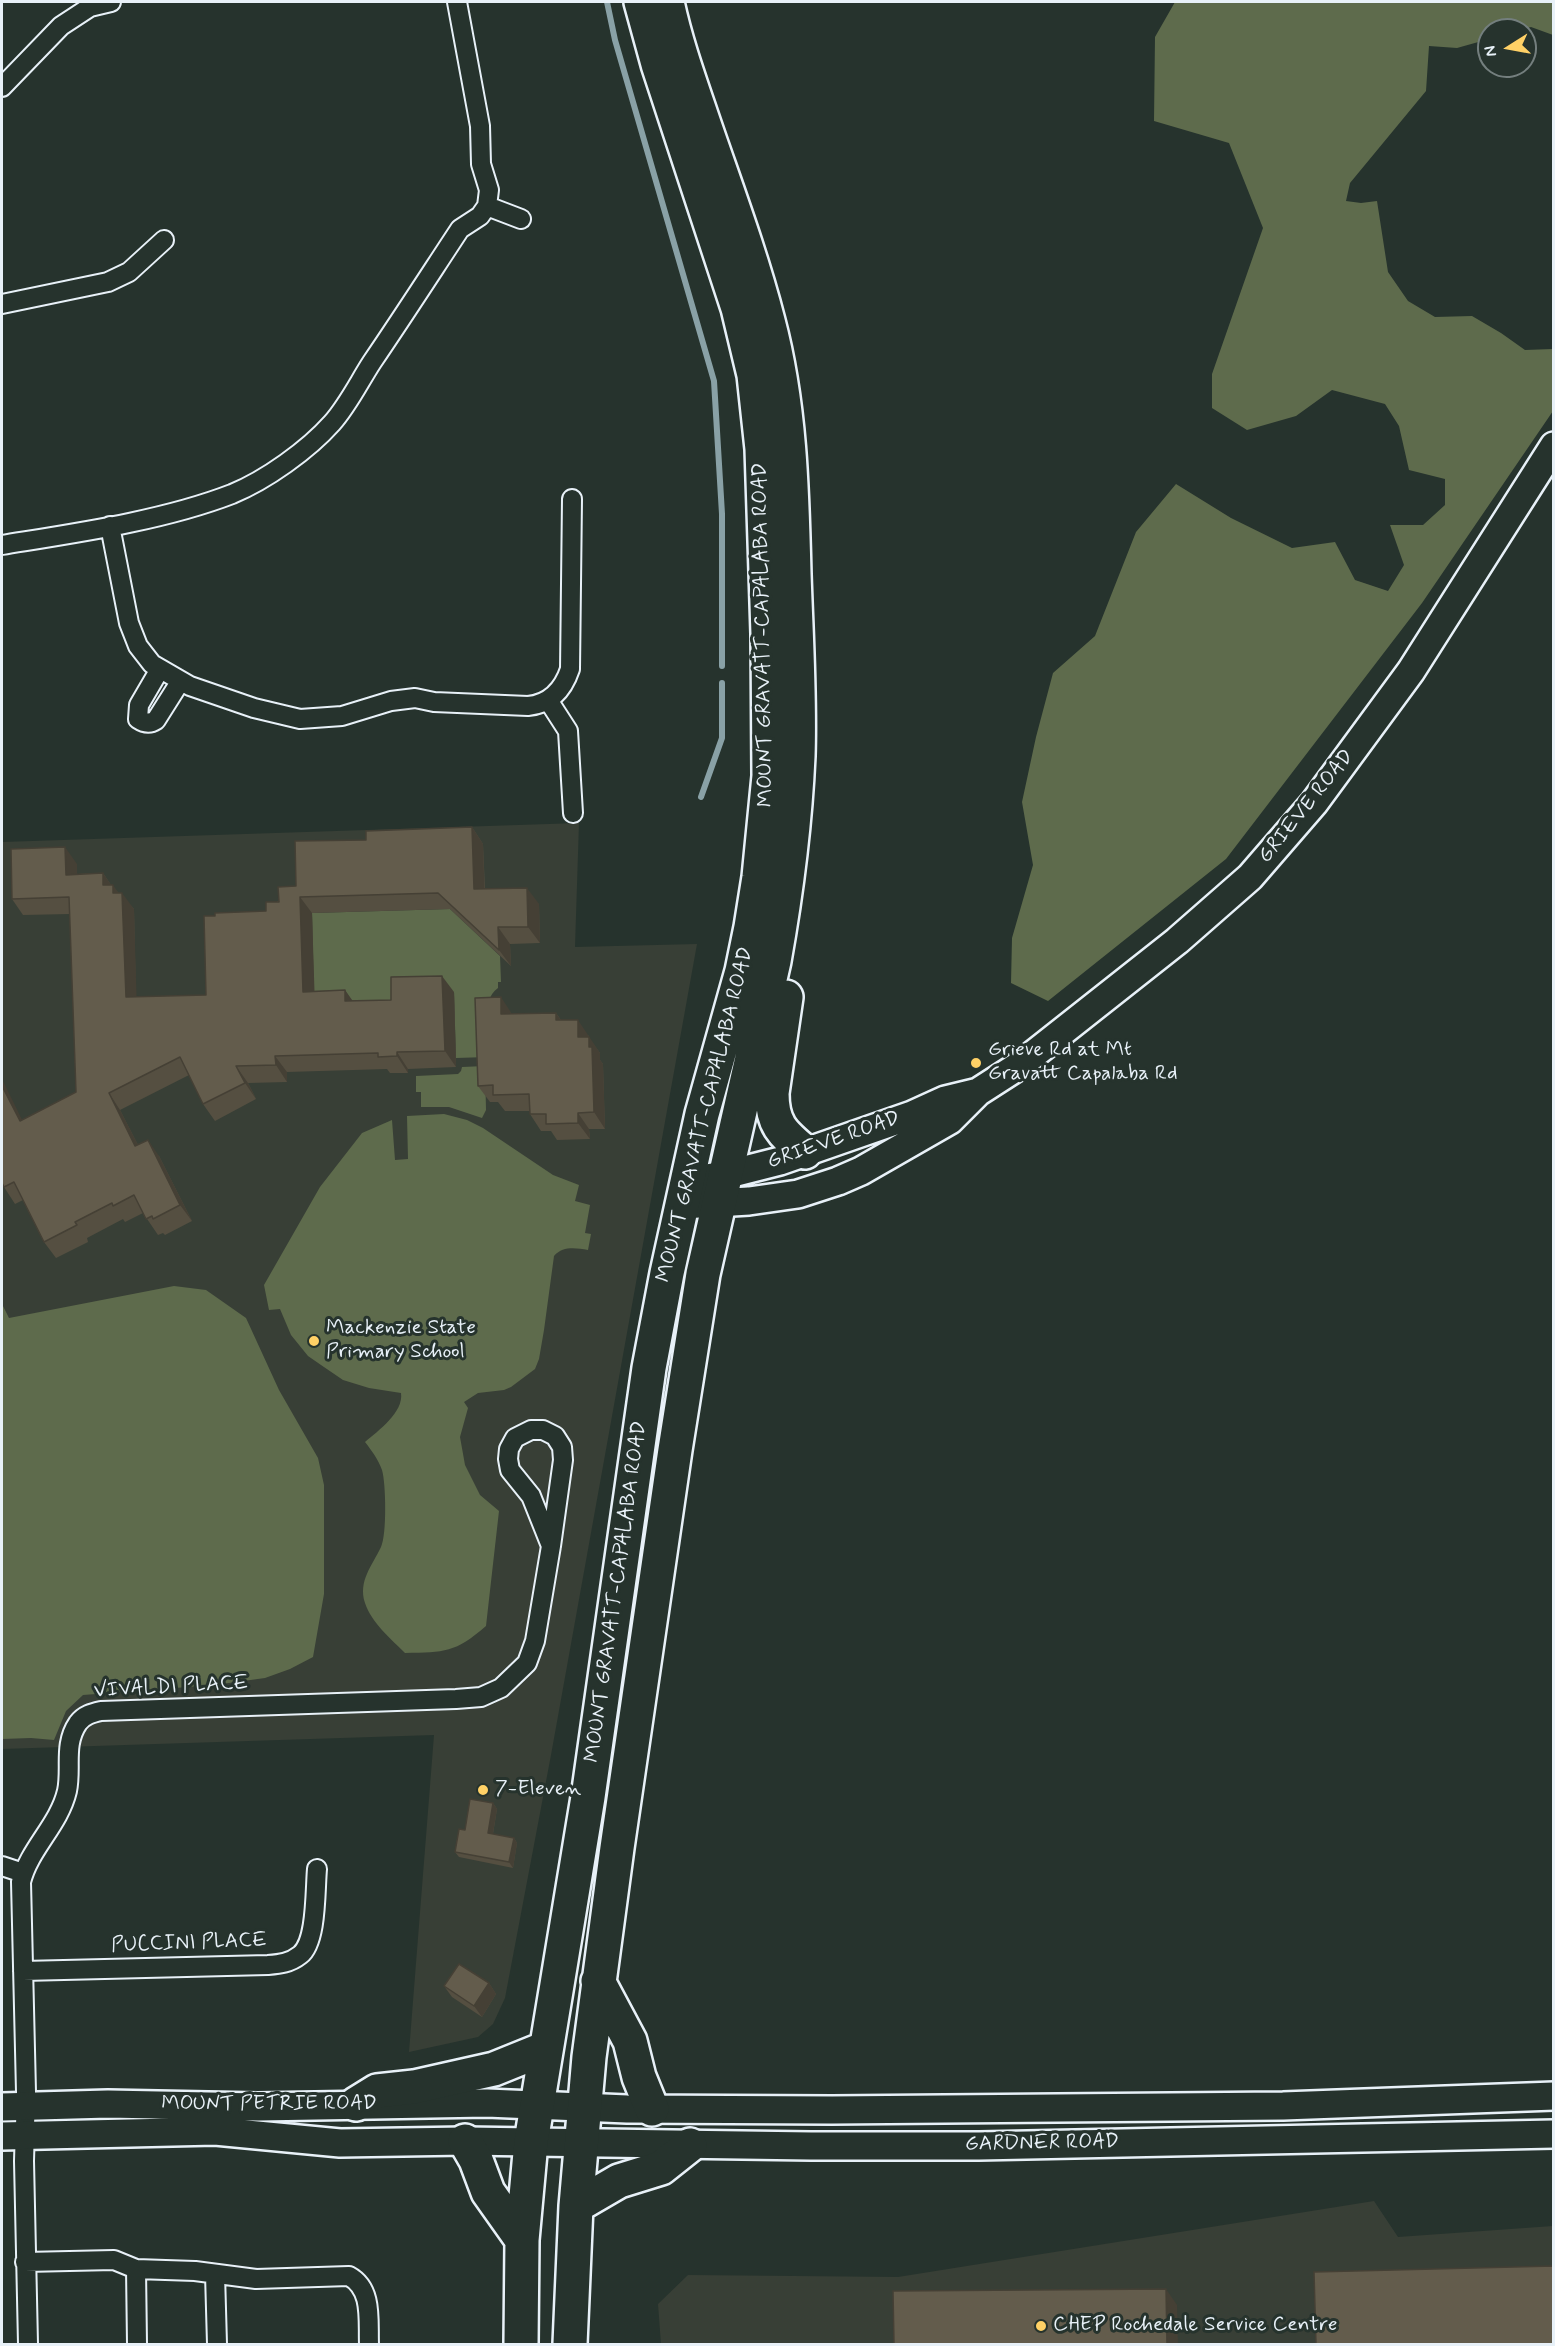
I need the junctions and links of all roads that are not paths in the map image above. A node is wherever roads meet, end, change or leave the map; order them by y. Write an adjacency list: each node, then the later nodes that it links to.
1 (111, 2): 5 (street)
2 (458, 2): 6 (street)
3 (641, 2): 22 (highway, MOUNT GRAVATT-CAPALABA ROAD)
4 (667, 2): 18 (highway, MOUNT GRAVATT-CAPALABA ROAD)
5 (2, 87)
6 (487, 206): 7 (street); 12 (street)
7 (521, 219)
8 (164, 240): 9 (street)
9 (2, 304)
10 (1554, 446): 19 (street, GRIEVE ROAD)
11 (572, 499): 16 (street)
12 (110, 526): 13 (street); 14 (street)
13 (2, 545)
14 (160, 669): 15 (street); 15 (street)
15 (180, 681): 16 (street)
16 (549, 700): 17 (street)
17 (573, 813)
18 (782, 915): 20 (highway); 21 (highway, MOUNT GRAVATT-CAPALABA ROAD)
19 (978, 1092): 20 (street, GRIEVE ROAD); 21 (street, GRIEVE ROAD)
20 (805, 1152): 21 (street, GRIEVE ROAD)
21 (722, 1189): 22 (street, GRIEVE ROAD); 28 (highway, MOUNT GRAVATT-CAPALABA ROAD)
22 (685, 1193): 29 (highway, MOUNT GRAVATT-CAPALABA ROAD)
23 (551, 1546): 23 (street, VIVALDI PLACE); 26 (street, VIVALDI PLACE)
24 (2, 1866): 26 (street)
25 (317, 1869): 27 (street, PUCCINI PLACE)
26 (23, 1873): 27 (street, VIVALDI PLACE)
27 (23, 1971): 33 (street, VIVALDI PLACE)
28 (598, 1981): 34 (highway, MOUNT GRAVATT-CAPALABA ROAD); 35 (highway)
29 (546, 2048): 31 (highway); 32 (highway, MOUNT GRAVATT-CAPALABA ROAD)
30 (1554, 2096): 35 (street, GARDNER ROAD)
31 (356, 2104): 32 (street, MOUNT PETRIE ROAD); 33 (street, MOUNT PETRIE ROAD)
32 (537, 2105): 34 (street, GARDNER ROAD); 39 (highway, MOUNT GRAVATT-CAPALABA ROAD)
33 (14, 2106): 37 (street, VIVALDI PLACE)
34 (584, 2107): 35 (street, GARDNER ROAD); 40 (highway, MOUNT GRAVATT-CAPALABA ROAD)
35 (652, 2109)
36 (1554, 2133): 41 (street, GARDNER ROAD)
37 (13, 2135): 38 (street, MOUNT PETRIE ROAD); 44 (street, VIVALDI PLACE)
38 (465, 2141): 39 (street, MOUNT PETRIE ROAD); 43 (highway)
39 (531, 2142): 40 (street, GARDNER ROAD); 43 (highway, MOUNT GRAVATT-CAPALABA ROAD)
40 (580, 2143): 41 (street, GARDNER ROAD); 42 (highway, MOUNT GRAVATT-CAPALABA ROAD)
41 (690, 2145): 42 (highway)
42 (576, 2206): 52 (highway, MOUNT GRAVATT-CAPALABA ROAD)
43 (522, 2240): 51 (highway, MOUNT GRAVATT-CAPALABA ROAD)
44 (25, 2262): 45 (street); 47 (street, VIVALDI PLACE)
45 (136, 2269): 46 (street); 48 (street)
46 (215, 2274): 49 (street); 50 (street)
47 (28, 2344)
48 (137, 2344)
49 (217, 2344)
50 (369, 2344)
51 (521, 2344)
52 (570, 2344)

